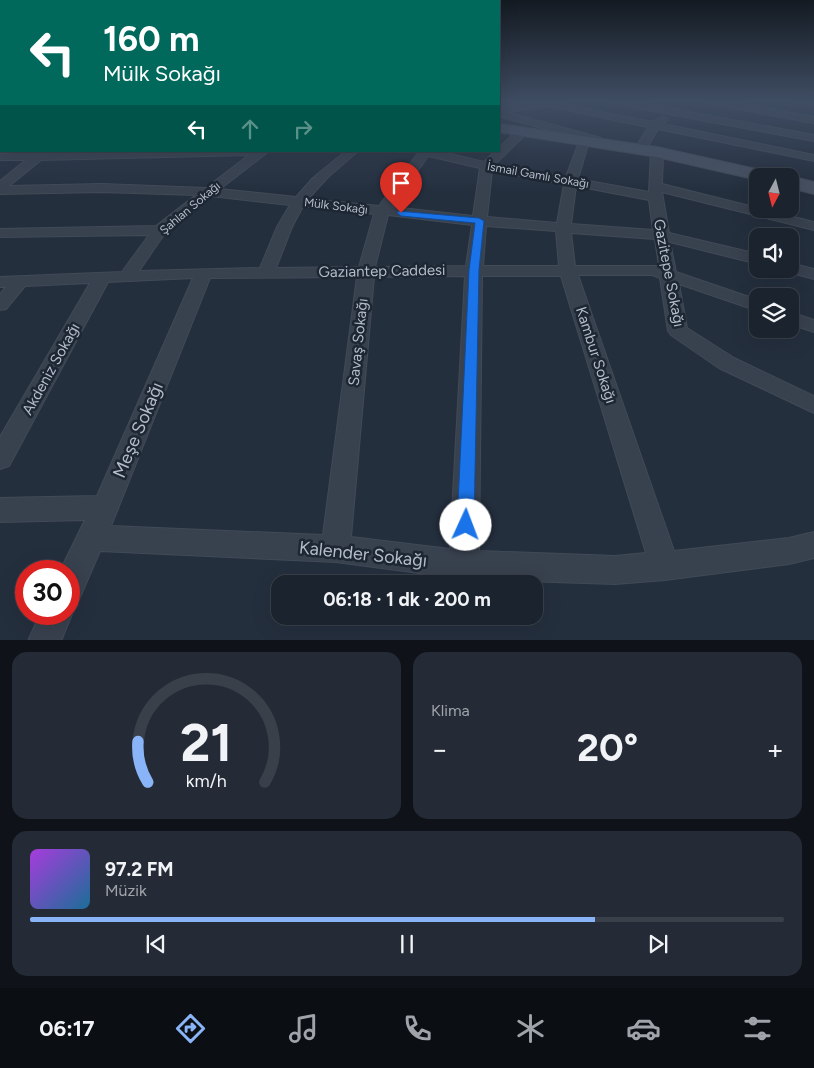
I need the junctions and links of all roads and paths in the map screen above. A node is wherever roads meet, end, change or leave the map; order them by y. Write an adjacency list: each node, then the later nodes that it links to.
1 (515, 131): 6 (main road)
2 (568, 131): 9 (street)
3 (653, 131): 10 (street)
4 (678, 131): 16 (street)
5 (775, 131): 7 (street)
6 (522, 132): 8 (main road); 17 (street)
7 (814, 138)
8 (584, 140): 9 (main road); 19 (street, Kambur Sokağı)
9 (620, 146): 10 (main road)
10 (649, 150): 18 (main road); 24 (street, Gazitepe Sokağı)
11 (261, 152): 14 (street); 23 (street, Şahlan Sokağı)
12 (352, 152): 25 (street)
13 (424, 152): 17 (street, İsmail Gamlı Sokağı); 26 (street, Savaş Sokağı)
14 (41, 154): 15 (street); 22 (street)
15 (0, 157)
16 (814, 158)
17 (486, 166): 19 (street, İsmail Gamlı Sokağı); 27 (street)
18 (749, 173)
19 (571, 180): 24 (street, İsmail Gamlı Sokağı); 29 (street, Kambur Sokağı)
20 (799, 184): 21 (main road)
21 (814, 188)
22 (0, 189): 23 (street, Mülk Sokağı)
23 (209, 192): 25 (street, Mülk Sokağı); 30 (street, Şahlan Sokağı)
24 (656, 192): 28 (street, İsmail Gamlı Sokağı); 32 (street, Gazitepe Sokağı)
25 (299, 202): 26 (street, Mülk Sokağı); 39 (street)
26 (382, 211): 27 (street, Mülk Sokağı); 37 (street, Savaş Sokağı)
27 (479, 221): 29 (street, Mülk Sokağı); 35 (street)
28 (814, 226)
29 (563, 227): 32 (street, Mülk Sokağı); 34 (street, Kambur Sokağı)
30 (160, 230): 31 (street); 42 (street, Şahlan Sokağı)
31 (0, 233)
32 (660, 235): 33 (street, Mülk Sokağı); 40 (street, Gazitepe Sokağı)
33 (749, 257)
34 (567, 269): 35 (street, Gaziantep Caddesi); 40 (street, Gaziantep Caddesi); 59 (street, Kambur Sokağı)
35 (474, 270): 37 (street, Gaziantep Caddesi); 58 (street)
36 (799, 270): 41 (street)
37 (366, 272): 39 (street, Gaziantep Caddesi); 55 (street, Savaş Sokağı)
38 (204, 273): 39 (street, Gaziantep Caddesi); 42 (street, Gaziantep Caddesi); 52 (street, Meşe Sokağı)
39 (266, 273)
40 (669, 274): 46 (street, Gaziantep Caddesi); 50 (street, Gazitepe Sokağı)
41 (814, 274)
42 (128, 275): 43 (street, Gaziantep Caddesi)
43 (101, 279): 45 (street, Gaziantep Caddesi); 51 (street, Akdeniz Sokağı)
44 (0, 282): 45 (street, Gaziantep Caddesi)
45 (19, 282): 47 (street)
46 (749, 303)
47 (0, 305)
48 (799, 321): 49 (street)
49 (814, 326)
50 (814, 405)
51 (0, 459)
52 (105, 508): 53 (street); 54 (street, Meşe Sokağı)
53 (0, 510)
54 (91, 538): 55 (street, Kalender Sokağı); 57 (street, Meşe Sokağı)
55 (336, 549): 58 (street, Kalender Sokağı)
56 (812, 549): 59 (street, Kalender Sokağı)
57 (80, 562)
58 (464, 564): 59 (street, Kalender Sokağı)
59 (666, 566)
60 (51, 625): 61 (street)
61 (44, 640)

